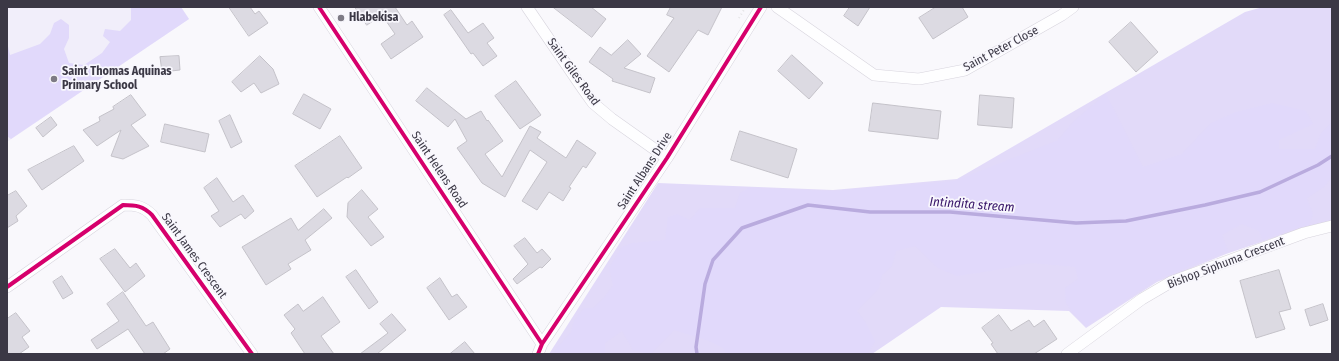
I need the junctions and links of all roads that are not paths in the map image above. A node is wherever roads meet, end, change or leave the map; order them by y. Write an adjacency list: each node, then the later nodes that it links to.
1 (319, 7): 9 (street, Saint Helens Road)
2 (527, 7): 6 (street, Saint Giles Road)
3 (761, 7): 6 (street, Saint Albans Drive)
4 (777, 7): 5 (street, Saint Peter Close)
5 (1074, 7)
6 (667, 158): 9 (street, Saint Albans Drive)
7 (1332, 226): 11 (street, Bishop Siphuma Crescent)
8 (7, 287): 10 (street, Saint James Crescent)
9 (540, 349)
10 (252, 354)
11 (1066, 354)

